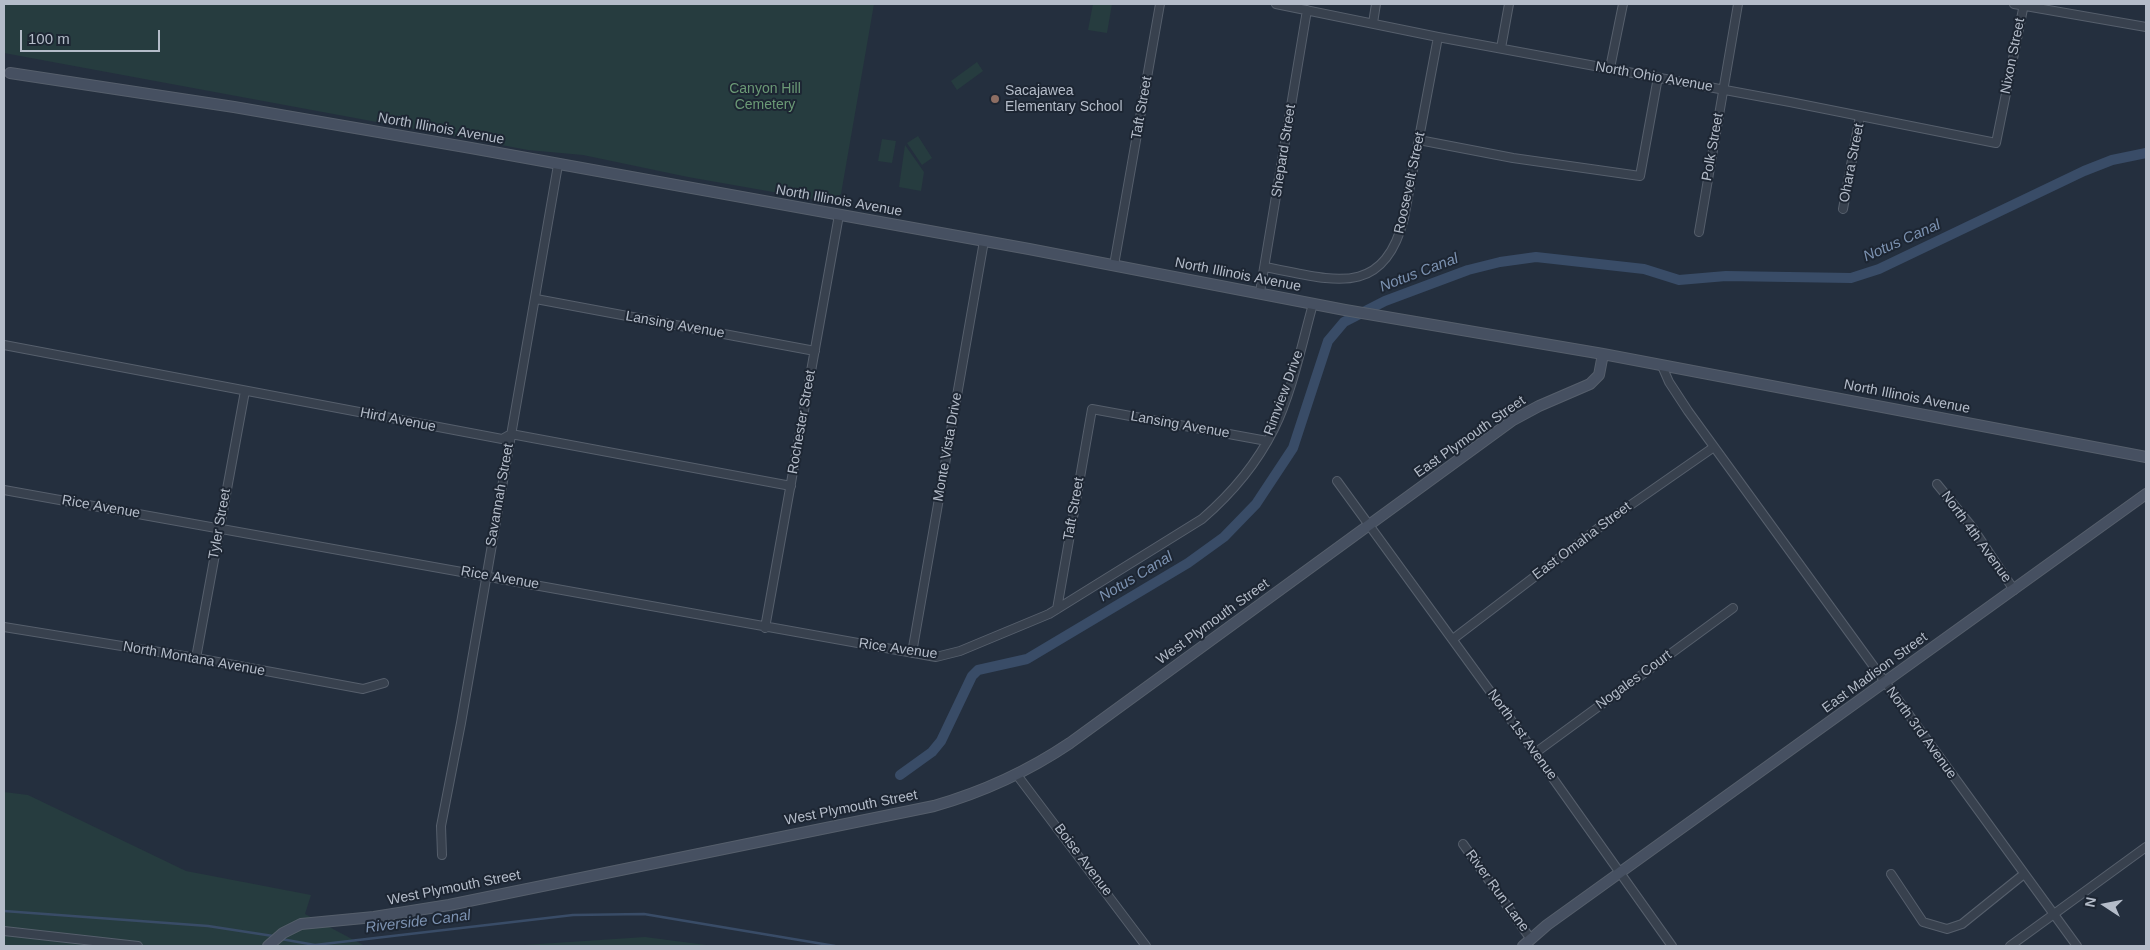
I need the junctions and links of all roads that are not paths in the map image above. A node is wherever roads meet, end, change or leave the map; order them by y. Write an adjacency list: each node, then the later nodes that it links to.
1 (1160, 4): 26 (street, Taft Street)
2 (1276, 4): 9 (street, North Ohio Avenue)
3 (1376, 4): 10 (street)
4 (1509, 4): 13 (street)
5 (1623, 4): 14 (street)
6 (1738, 4): 17 (street, Polk Street)
7 (2014, 4): 8 (street)
8 (2024, 5): 11 (street); 18 (street, Nixon Street)
9 (1307, 10): 10 (street, North Ohio Avenue); 27 (street, Shepard Street)
10 (1373, 23): 12 (street, North Ohio Avenue)
11 (2146, 27)
12 (1438, 37): 13 (street, North Ohio Avenue); 20 (street, Roosevelt Street)
13 (1501, 48): 14 (street, North Ohio Avenue)
14 (1610, 68): 16 (street, North Ohio Avenue)
15 (7, 75): 21 (street, North Illinois Avenue)
16 (1658, 77): 17 (street, North Ohio Avenue); 20 (street)
17 (1723, 89): 19 (street, North Ohio Avenue); 24 (street, Polk Street)
18 (2003, 108): 19 (street, North Ohio Avenue)
19 (1860, 116): 22 (street, Ohara Street)
20 (1419, 140): 27 (street, Roosevelt Street)
21 (558, 165): 23 (street, North Illinois Avenue); 29 (street, Savannah Street)
22 (1843, 209)
23 (839, 216): 25 (street, North Illinois Avenue); 32 (street, Rochester Street)
24 (1699, 232)
25 (984, 241): 26 (street, North Illinois Avenue); 56 (street, Monte Vista Drive)
26 (1114, 265): 28 (street, North Illinois Avenue)
27 (1265, 267): 28 (street, Shepard Street)
28 (1260, 292): 30 (street, North Illinois Avenue)
29 (536, 299): 32 (street, Lansing Avenue); 37 (street, Savannah Street)
30 (1313, 304): 33 (street, North Illinois Avenue); 38 (street, Rimview Drive)
31 (4, 345): 35 (street, Hird Avenue)
32 (815, 351): 43 (street, Rochester Street)
33 (1603, 354): 34 (street, North Illinois Avenue); 46 (street, East Plymouth Street)
34 (1662, 366): 39 (street); 40 (street, North Illinois Avenue)
35 (245, 391): 37 (street, Hird Avenue); 47 (street, Tyler Street)
36 (1092, 409): 38 (street, Lansing Avenue); 51 (street, Taft Street)
37 (511, 434): 43 (street, Hird Avenue); 48 (street, Savannah Street)
38 (1267, 441): 51 (street, Rimview Drive)
39 (1714, 447): 55 (street, East Omaha Street); 59 (street, North 3rd Avenue)
40 (2146, 457)
41 (1337, 481): 46 (street, North 1st Avenue)
42 (1937, 484): 49 (street, North 4th Avenue)
43 (791, 486): 53 (street, Rochester Street)
44 (4, 490): 47 (street, Rice Avenue)
45 (2146, 494): 49 (street, East Madison Street)
46 (1369, 525): 55 (street, North 1st Avenue); 61 (street, West Plymouth Street)
47 (220, 528): 48 (street, Rice Avenue); 57 (street, Tyler Street)
48 (486, 576): 53 (street, Rice Avenue); 64 (street, Savannah Street)
49 (2014, 590): 59 (street, East Madison Street)
50 (1733, 608): 60 (street, Nogales Court)
51 (1057, 609): 54 (street, Rimview Drive)
52 (4, 627): 57 (street, North Montana Avenue)
53 (765, 628): 56 (street, Rice Avenue)
54 (993, 637): 56 (street, Rice Avenue)
55 (1453, 638): 60 (street, North 1st Avenue)
56 (912, 653)
57 (196, 658): 58 (street, North Montana Avenue)
58 (384, 683)
59 (1884, 683): 65 (street, East Madison Street); 67 (street, North 3rd Avenue)
60 (1535, 752): 65 (street, North 1st Avenue)
61 (1018, 775): 71 (street, West Plymouth Street); 73 (street, Boise Avenue)
62 (1463, 844): 70 (street, River Run Lane)
63 (2146, 847): 68 (street)
64 (442, 855)
65 (1620, 874): 70 (street, East Madison Street); 75 (street, North 1st Avenue)
66 (1890, 874): 67 (street)
67 (2024, 874): 68 (street, North 3rd Avenue)
68 (2054, 914): 76 (street); 77 (street, North 3rd Avenue)
69 (4, 932): 72 (street)
70 (1530, 938): 74 (street, East Madison Street)
71 (270, 944)
72 (138, 946)
73 (1146, 946)
74 (1523, 946)
75 (1672, 946)
76 (2010, 946)
77 (2077, 946)

